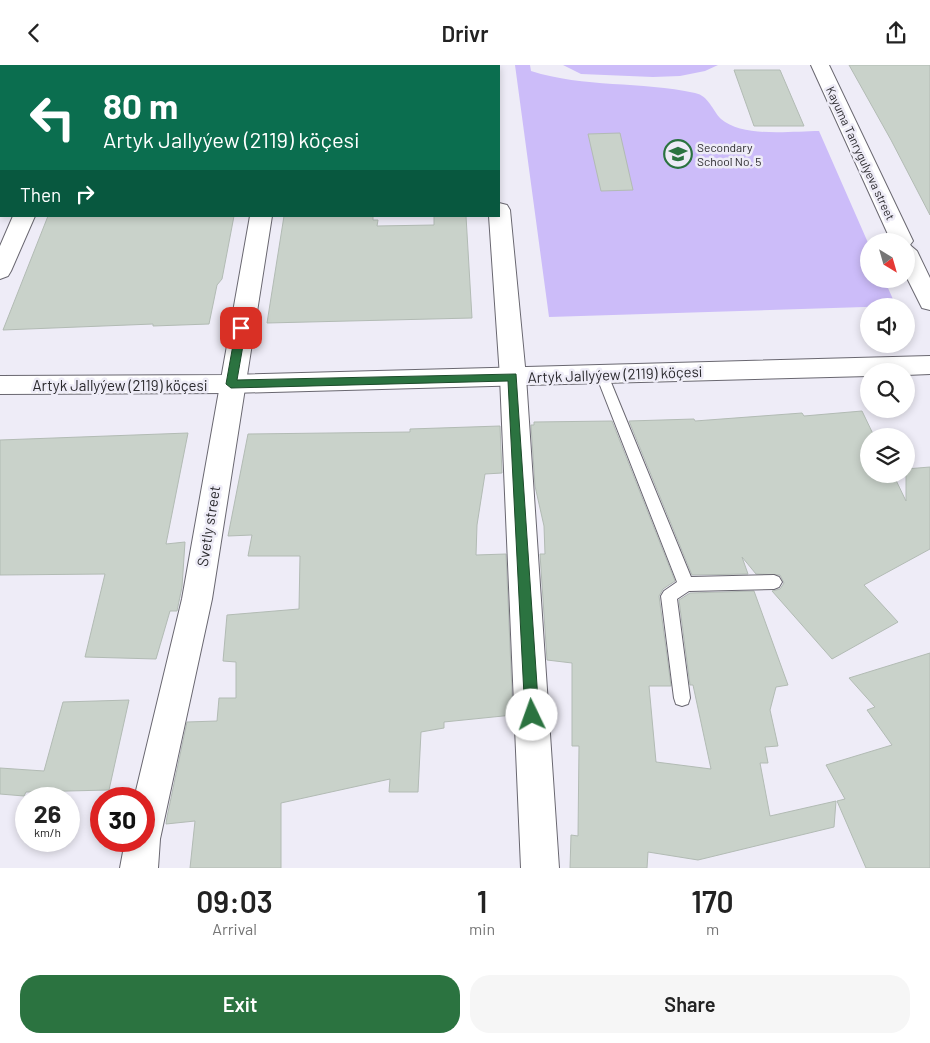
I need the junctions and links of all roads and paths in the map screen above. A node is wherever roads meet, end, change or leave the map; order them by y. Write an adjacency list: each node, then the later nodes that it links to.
1 (820, 65): 5 (street, Kayuma Tanrygulyeva street)
2 (24, 217): 7 (street)
3 (261, 217): 12 (street, Svetly street)
4 (500, 217): 11 (street)
5 (898, 233)
6 (915, 270): 8 (street)
7 (0, 271)
8 (930, 302)
9 (930, 365): 10 (street, Artyk Jallyýew (2119) köçesi)
10 (602, 375): 11 (street, Artyk Jallyýew (2119) köçesi); 15 (lane)
11 (513, 377): 12 (street, Artyk Jallyýew (2119) köçesi); 20 (street)
12 (231, 384): 13 (street, Artyk Jallyýew (2119) köçesi); 17 (street, Svetly street)
13 (0, 385)
14 (774, 583): 15 (lane)
15 (686, 584): 16 (lane)
16 (682, 698)
17 (155, 787)
18 (141, 852): 19 (street)
19 (139, 868)
20 (540, 868)

